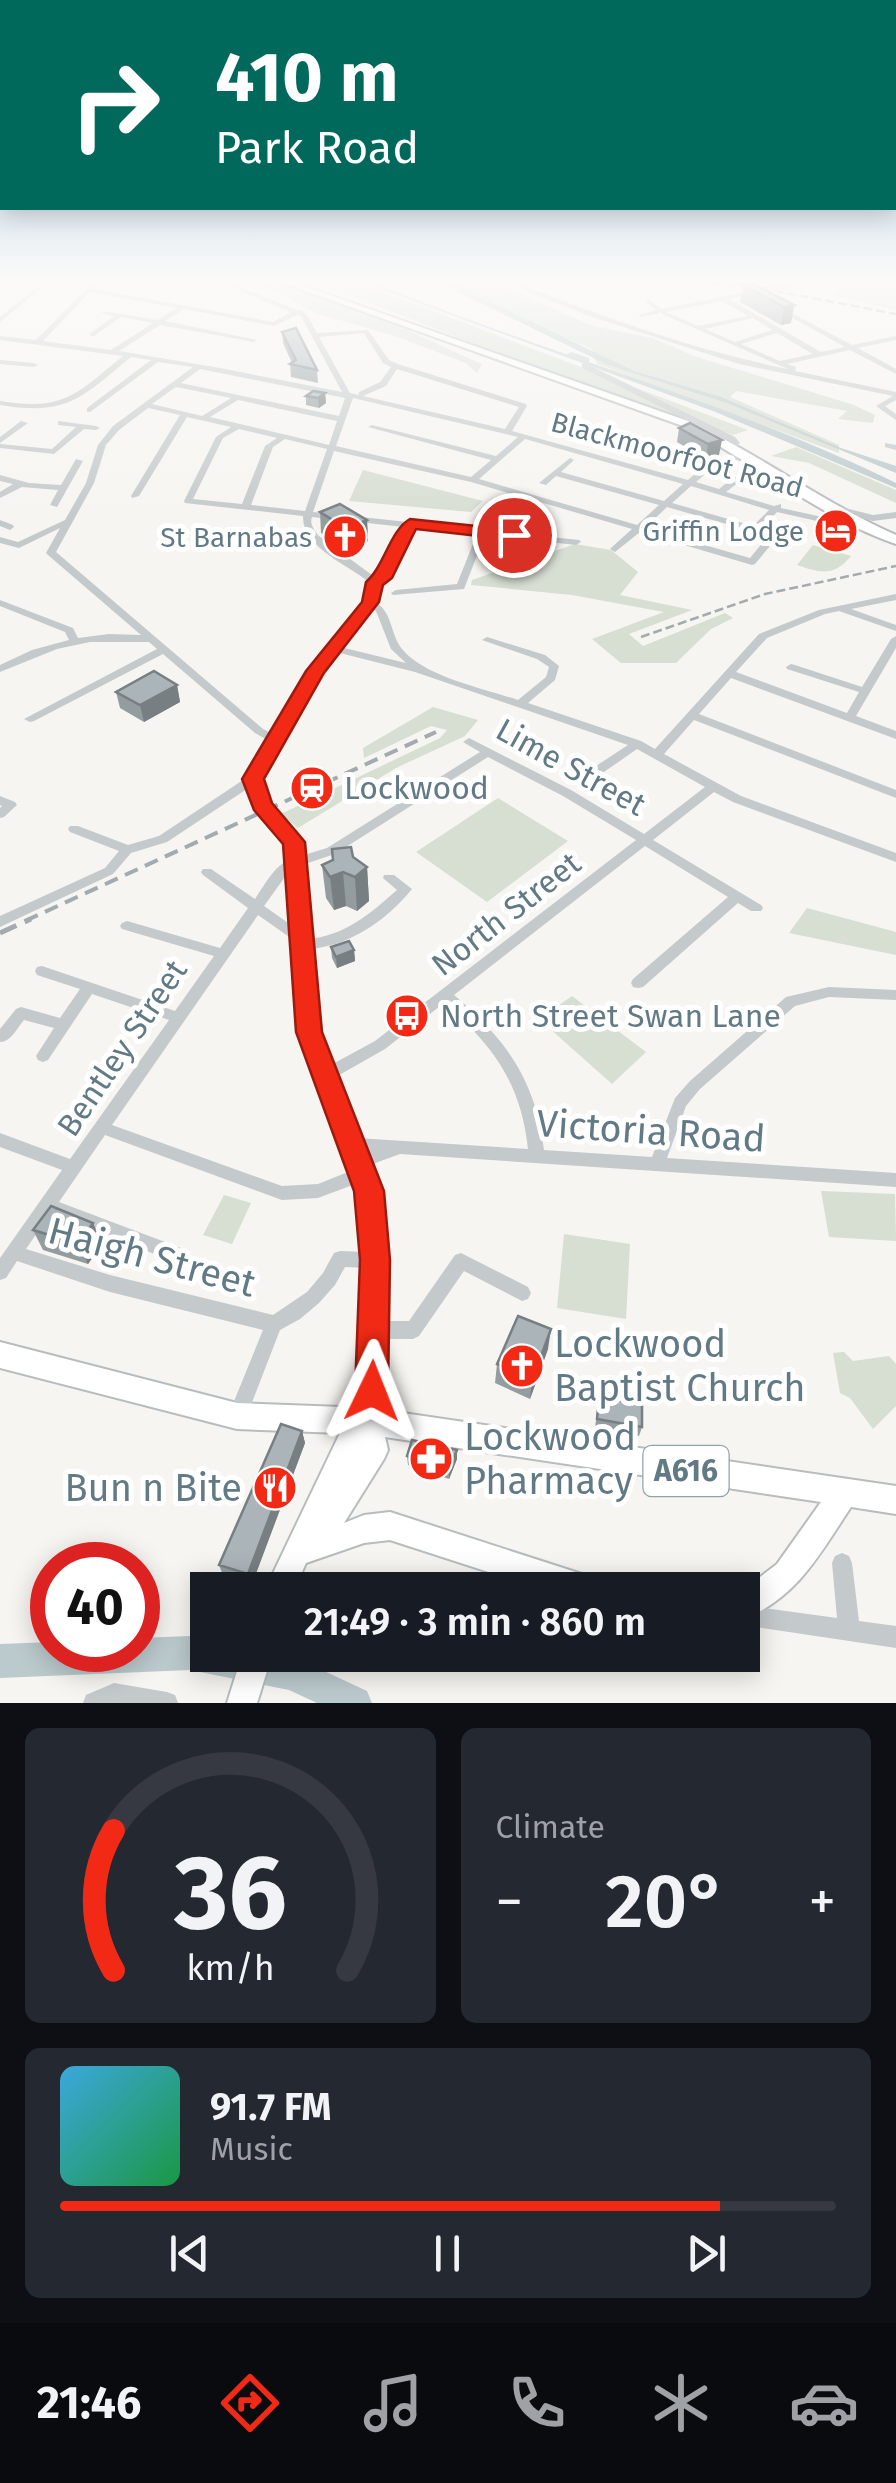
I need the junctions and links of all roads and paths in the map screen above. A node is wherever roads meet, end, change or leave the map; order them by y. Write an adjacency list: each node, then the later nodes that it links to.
1 (122, 360): 31 (street)
2 (155, 360): 30 (street)
3 (166, 360): 18 (street, Blackmoorfoot Road)
4 (330, 360): 24 (street)
5 (387, 360): 19 (street)
6 (512, 360): 48 (main road)
7 (582, 360): 48 (street)
8 (737, 360): 22 (street)
9 (774, 360): 16 (street)
10 (791, 360): 16 (street)
11 (873, 360): 14 (street)
12 (886, 360): 14 (street)
13 (0, 362): 15 (street)
14 (876, 362): 20 (street)
15 (13, 363): 17 (street); 21 (street)
16 (780, 363): 22 (street)
17 (34, 365)
18 (199, 366): 23 (street); 25 (street, Blackmoorfoot Road)
19 (396, 366): 26 (street); 44 (street)
20 (896, 372)
21 (0, 373)
22 (808, 377): 27 (street)
23 (174, 384): 28 (street); 32 (street)
24 (342, 384): 25 (street); 29 (street)
25 (321, 390): 29 (street, Blackmoorfoot Road)
26 (362, 394)
27 (896, 396): 35 (street)
28 (236, 398): 36 (street); 37 (street)
29 (350, 398): 37 (street); 44 (street, Blackmoorfoot Road)
30 (104, 401): 32 (street); 33 (street)
31 (0, 402)
32 (142, 407): 34 (street); 74 (street)
33 (90, 410)
34 (184, 415): 36 (street); 64 (street)
35 (896, 418)
36 (202, 419): 41 (street)
37 (340, 419): 49 (street)
38 (61, 423): 40 (street)
39 (24, 424): 47 (street)
40 (82, 426): 43 (street); 47 (street)
41 (236, 427): 45 (street); 69 (street)
42 (372, 427): 51 (street)
43 (96, 428)
44 (507, 433): 46 (street, Blackmoorfoot Road)
45 (283, 437): 49 (street); 69 (street)
46 (524, 437): 51 (street); 58 (street, Blackmoorfoot Road)
47 (0, 444)
48 (732, 446): 50 (main road)
49 (329, 447): 56 (street); 70 (street)
50 (745, 454): 58 (street); 72 (main road)
51 (498, 458): 56 (street)
52 (570, 460): 54 (street)
53 (79, 461): 61 (street)
54 (554, 473): 59 (street); 66 (street)
55 (0, 478): 60 (street)
56 (472, 480): 65 (street)
57 (749, 480): 62 (street)
58 (690, 481): 62 (street, Blackmoorfoot Road); 66 (street)
59 (542, 483)
60 (20, 484): 61 (street); 63 (street)
61 (62, 488): 67 (street)
62 (722, 490): 68 (street, Blackmoorfoot Road)
63 (0, 495)
64 (135, 496)
65 (528, 496): 71 (street); 76 (street)
66 (664, 504): 76 (street); 77 (street)
67 (54, 505)
68 (778, 506): 72 (street, Blackmoorfoot Road); 77 (street)
69 (245, 508): 70 (street)
70 (309, 514): 75 (street); 84 (street)
71 (504, 514)
72 (832, 514): 73 (street, Blackmoorfoot Road); 80 (main road)
73 (896, 516)
74 (66, 522): 79 (street); 94 (street)
75 (410, 524): 78 (street); 83 (street)
76 (638, 528): 77 (street); 82 (street)
77 (754, 530)
78 (482, 532): 81 (street); 86 (street)
79 (0, 540)
80 (896, 540)
81 (576, 542)
82 (615, 548)
83 (388, 569): 84 (street); 85 (street)
84 (362, 570): 85 (street)
85 (375, 582): 88 (street)
86 (396, 593)
87 (896, 598): 90 (street)
88 (370, 602): 96 (street); 100 (street)
89 (0, 603): 93 (street)
90 (839, 608): 91 (street); 101 (street)
91 (896, 628)
92 (896, 639): 102 (street)
93 (74, 640): 94 (street); 99 (street)
94 (152, 640): 97 (street)
95 (487, 640): 103 (street)
96 (331, 648): 100 (street); 108 (street)
97 (164, 650): 106 (street); 108 (street)
98 (791, 667): 102 (street)
99 (0, 669)
100 (419, 670): 103 (street)
101 (729, 673): 104 (street); 105 (street)
102 (865, 691): 105 (street)
103 (520, 704): 110 (street)
104 (692, 715): 112 (street); 116 (street)
105 (849, 718): 107 (street)
106 (30, 719)
107 (896, 735)
108 (273, 738): 114 (street)
109 (469, 742): 111 (street, Lime Street)
110 (638, 744): 112 (street); 113 (street)
111 (488, 752): 118 (street, Lime Street); 121 (street)
112 (657, 754): 115 (street)
113 (600, 768)
114 (253, 779): 119 (street); 121 (street)
115 (714, 786): 118 (street, North Street); 120 (street)
116 (896, 794)
117 (74, 829): 119 (street)
118 (646, 840): 124 (street, Lime Street); 135 (street, North Street)
119 (127, 850): 127 (street)
120 (896, 857)
121 (296, 862): 125 (street, Bentley Street); 129 (street)
122 (207, 872): 125 (street)
123 (389, 878): 129 (street)
124 (736, 896): 126 (street, Lime Street); 132 (street)
125 (256, 906): 129 (street); 130 (street, Bentley Street)
126 (756, 908)
127 (0, 922)
128 (127, 926): 130 (street)
129 (300, 942): 140 (street)
130 (220, 953): 136 (street, Bentley Street)
131 (42, 971): 133 (street)
132 (638, 982)
133 (89, 987): 136 (street); 137 (street)
134 (896, 995): 146 (street)
135 (446, 996): 140 (street, North Street); 145 (street)
136 (176, 1017): 141 (street, Bentley Street)
137 (63, 1025): 138 (street); 139 (street)
138 (2, 1038)
139 (42, 1056)
140 (325, 1076): 143 (street)
141 (103, 1128): 147 (street, Bentley Street); 148 (street, Victoria Road)
142 (0, 1140): 147 (street)
143 (351, 1144): 144 (street, Victoria Road); 148 (street)
144 (401, 1148): 145 (street, Victoria Road); 148 (street, Victoria Road)
145 (537, 1154): 146 (street, Victoria Road)
146 (657, 1164): 149 (street, Victoria Road)
147 (74, 1167): 150 (street, Bentley Street)
148 (360, 1168): 153 (street)
149 (896, 1180)
150 (47, 1205): 151 (street, Bentley Street); 152 (street)
151 (14, 1252): 154 (street, Bentley Street); 156 (street, Haigh Street)
152 (176, 1254)
153 (375, 1260): 156 (street); 157 (street)
154 (0, 1272)
155 (522, 1293): 157 (street)
156 (274, 1324): 159 (street)
157 (374, 1330): 160 (street)
158 (0, 1355): 159 (main road)
159 (238, 1416): 160 (main road)
160 (369, 1421): 161 (main road, A616); 164 (main road)
161 (844, 1493): 162 (main road, A616); 166 (main road)
162 (896, 1500)
163 (842, 1563): 168 (street)
164 (292, 1569): 165 (main road)
165 (532, 1572)
166 (760, 1601)
167 (760, 1615): 168 (street)
168 (849, 1630): 169 (street)
169 (896, 1637)
170 (252, 1672): 171 (main road)
171 (243, 1700)
172 (94, 1703): 173 (street)
173 (167, 1703)

